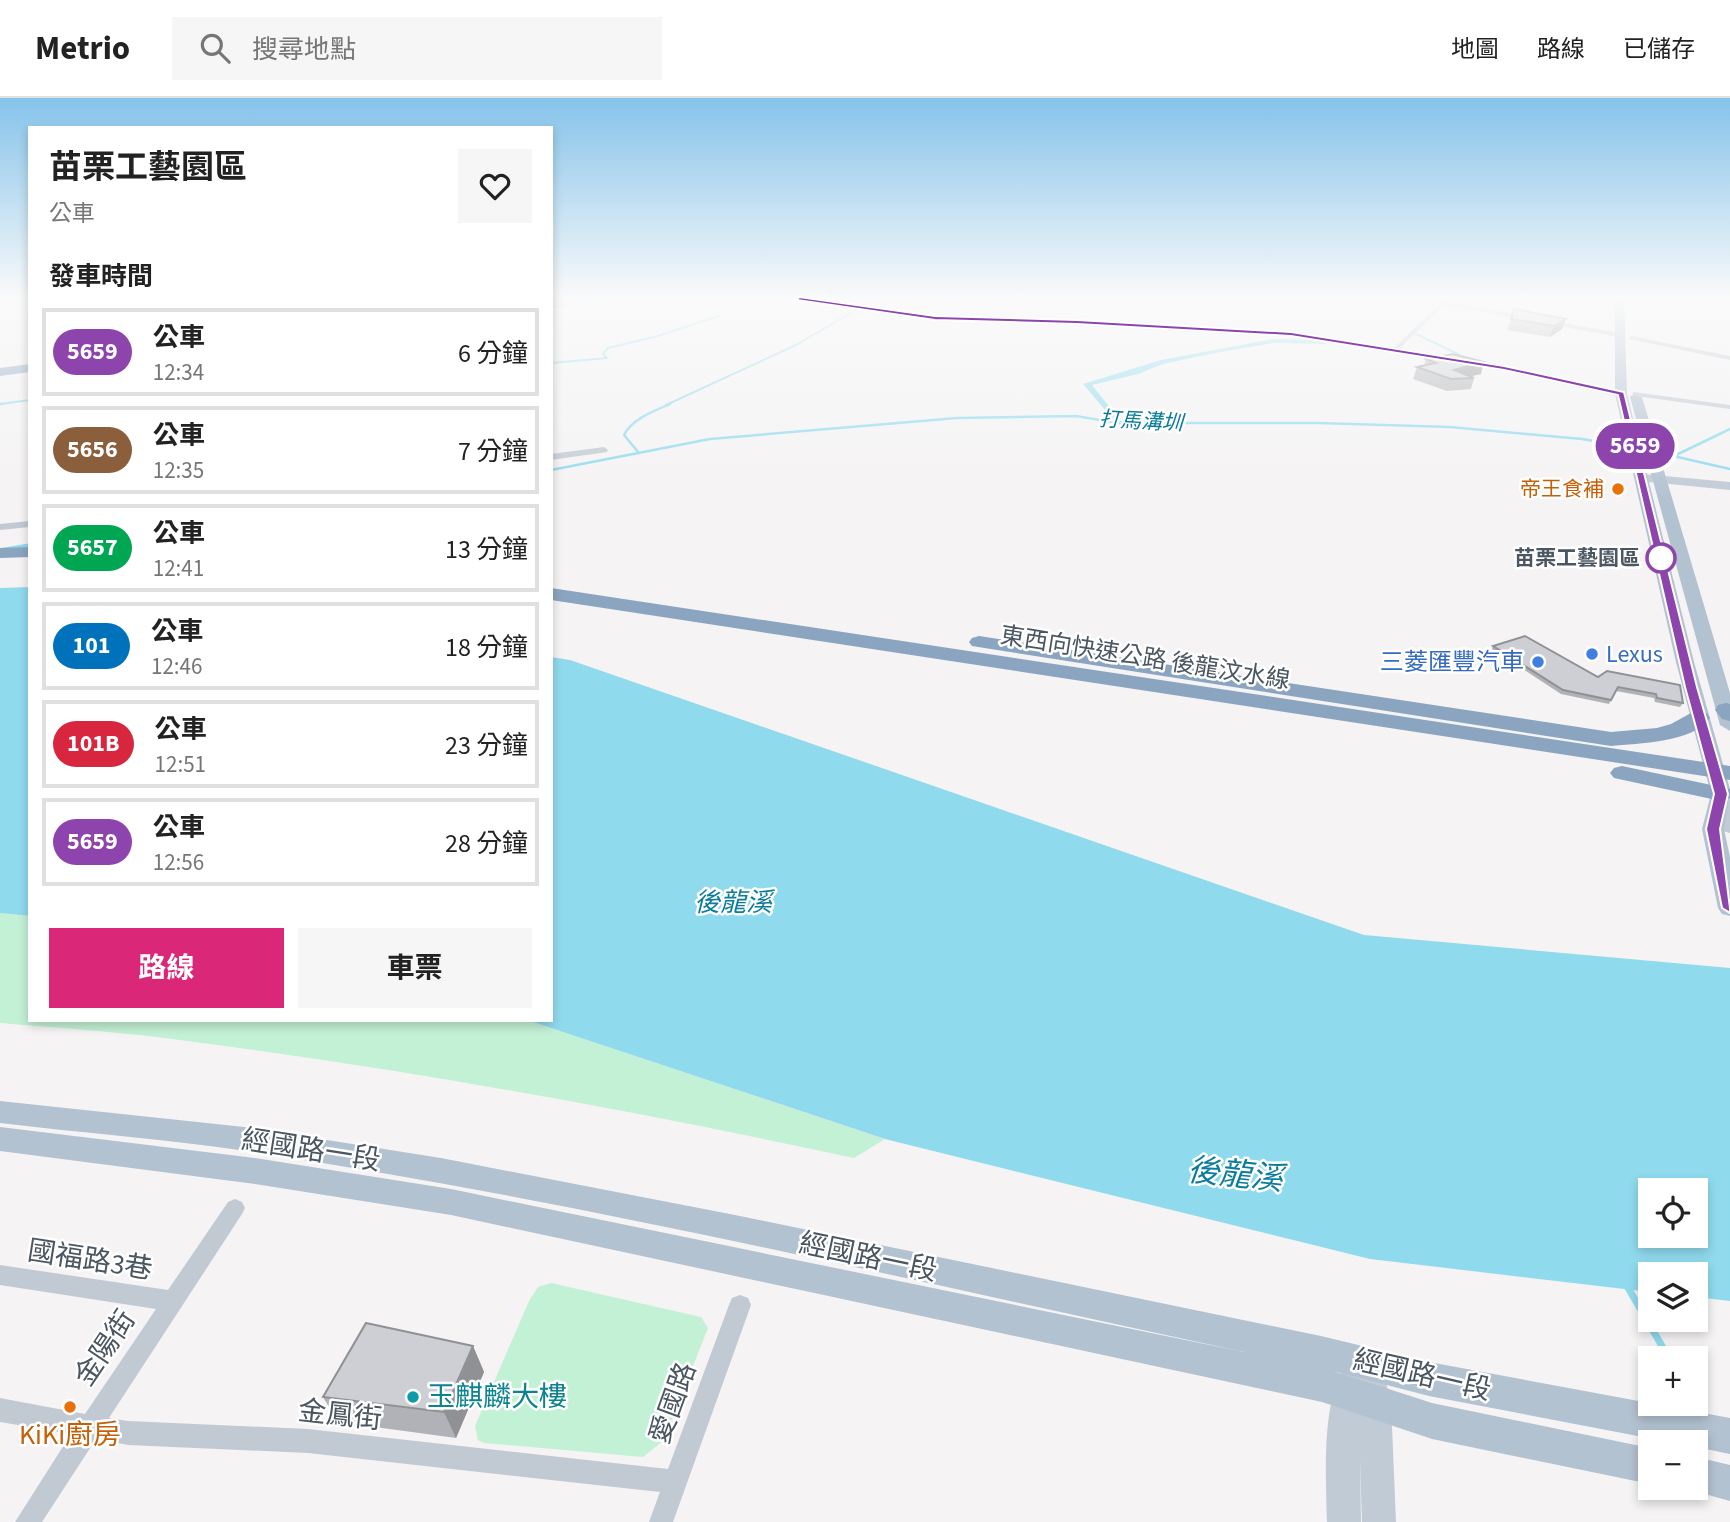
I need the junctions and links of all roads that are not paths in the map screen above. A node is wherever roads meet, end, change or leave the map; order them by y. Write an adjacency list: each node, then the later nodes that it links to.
1 (1490, 365): 7 (street)
2 (1623, 365): 7 (main road)
3 (28, 368): 4 (highway)
4 (0, 374): 5 (highway)
5 (28, 374)
6 (1634, 380): 8 (main road)
7 (1621, 394): 8 (main road); 12 (main road)
8 (1636, 394): 9 (street); 13 (main road)
9 (1730, 408)
10 (604, 450): 11 (street)
11 (553, 457)
12 (1643, 478): 13 (street); 26 (main road)
13 (1661, 480): 14 (street); 25 (main road)
14 (1730, 486)
15 (28, 524): 16 (street)
16 (0, 527)
17 (28, 552): 18 (highway)
18 (0, 553)
19 (0, 559): 20 (highway)
20 (28, 559)
21 (553, 585): 23 (highway, 東西向快速公路 後龍汶水線)
22 (553, 594): 24 (highway, 東西向快速公路 後龍汶水線)
23 (755, 615): 27 (highway); 28 (highway, 東西向快速公路 後龍汶水線)
24 (714, 618): 28 (highway, 東西向快速公路 後龍汶水線); 28 (highway)
25 (1729, 716)
26 (1699, 718): 27 (highway); 28 (main road)
27 (1611, 738): 28 (highway)
28 (1724, 772): 29 (street); 30 (main road)
29 (1730, 827)
30 (1730, 908)
31 (0, 1112): 37 (main road, 經國路一段)
32 (0, 1139): 38 (main road, 經國路一段)
33 (235, 1208): 35 (street, 金陽街)
34 (0, 1275): 35 (street, 國福路3巷)
35 (172, 1301): 40 (street, 金陽街)
36 (740, 1305): 44 (street, 愛國路)
37 (1367, 1363): 38 (street); 41 (main road, 經國路一段)
38 (1361, 1397): 42 (main road, 經國路一段); 48 (street); 49 (street)
39 (0, 1410): 40 (street, 金鳳街)
40 (88, 1427): 44 (street, 金鳳街); 46 (street, 金陽街)
41 (1730, 1436)
42 (1638, 1464)
43 (1708, 1478): 45 (main road)
44 (676, 1482): 47 (street, 愛國路)
45 (1730, 1483)
46 (27, 1522)
47 (661, 1522)
48 (1344, 1522)
49 (1379, 1522)

